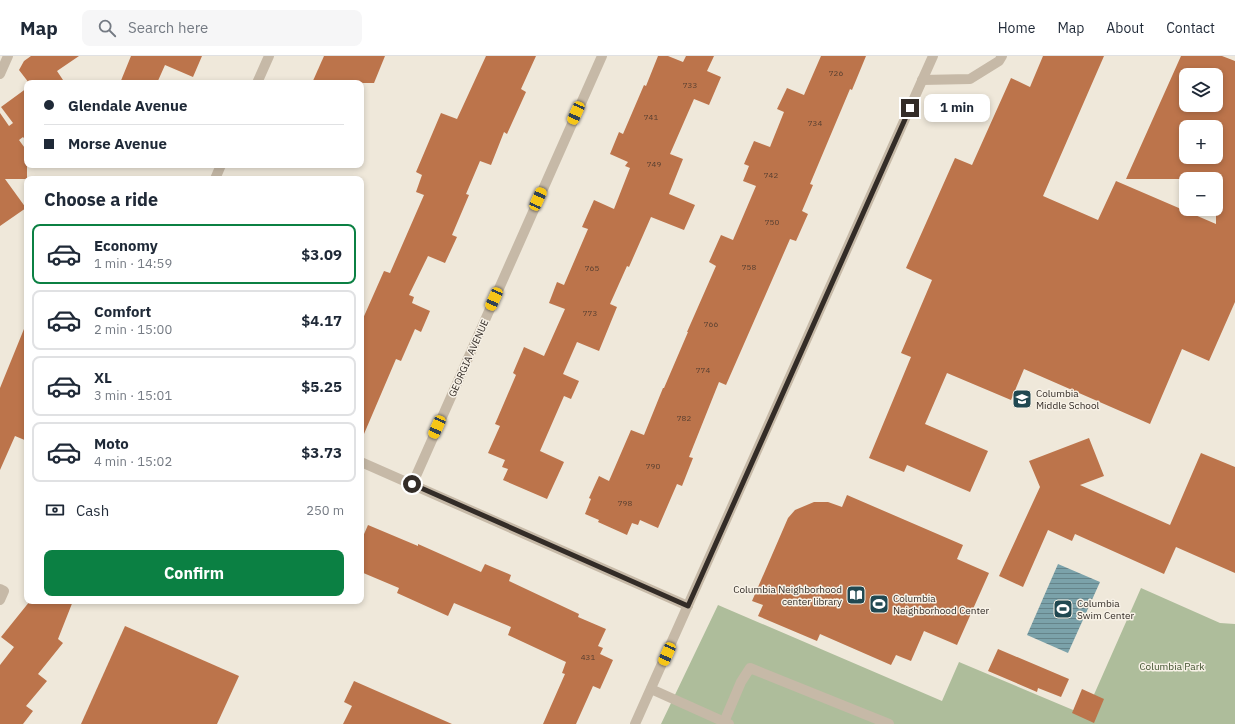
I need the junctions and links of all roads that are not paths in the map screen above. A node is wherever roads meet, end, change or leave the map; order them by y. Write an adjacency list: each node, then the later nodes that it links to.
1 (8, 56): 6 (street)
2 (269, 56): 7 (street)
3 (602, 56): 10 (street, GEORGIA AVENUE)
4 (933, 56): 8 (street)
5 (1002, 56): 8 (street)
6 (0, 74)
7 (258, 80)
8 (922, 80): 13 (street)
9 (364, 463): 10 (street)
10 (412, 484): 13 (street)
11 (0, 589): 12 (street)
12 (0, 600)
13 (688, 606): 14 (street)
14 (651, 689): 15 (street); 16 (street)
15 (727, 723): 17 (street)
16 (635, 724)
17 (889, 724)

